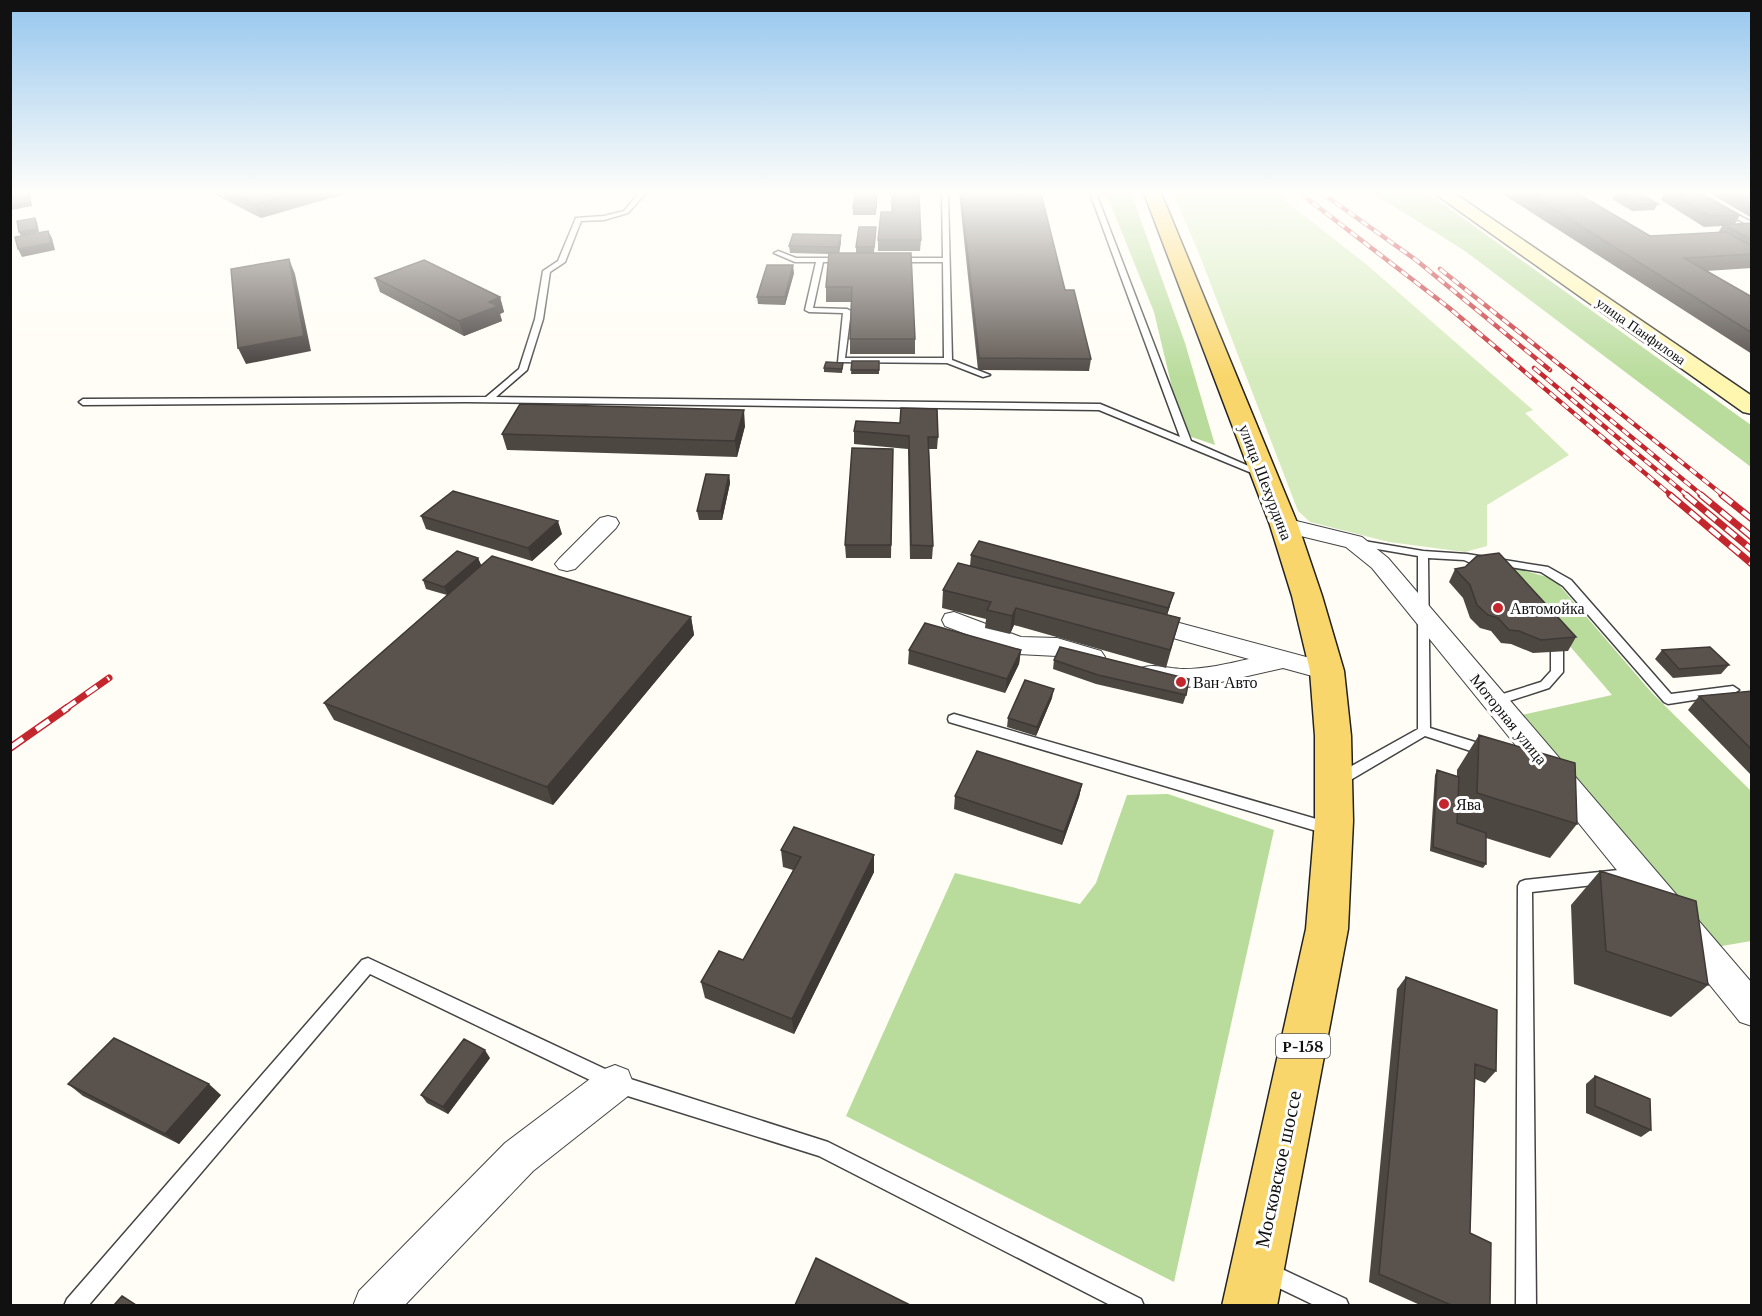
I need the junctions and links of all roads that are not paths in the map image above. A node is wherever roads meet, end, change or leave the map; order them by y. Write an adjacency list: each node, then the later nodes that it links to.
1 (564, 254): 13 (lane)
2 (781, 254): 7 (lane)
3 (946, 254): 10 (lane)
4 (1116, 254): 16 (lane)
5 (1176, 254): 17 (main road, улица Шехурдина)
6 (1530, 254): 15 (main road, улица Панфилова)
7 (820, 260): 8 (lane); 11 (lane)
8 (855, 260)
9 (889, 260): 10 (lane)
10 (946, 260): 11 (lane)
11 (948, 361): 12 (lane)
12 (986, 375)
13 (488, 399): 14 (lane); 16 (lane)
14 (83, 402)
15 (1752, 407)
16 (1188, 444): 17 (lane)
17 (1264, 475): 19 (main road, улица Шехурдина)
18 (608, 523): 23 (street)
19 (1284, 525): 20 (street, Моторная улица); 30 (main road, улица Шехурдина)
20 (1354, 542): 21 (lane); 26 (street, Моторная улица)
21 (1423, 554): 22 (lane); 26 (lane)
22 (1467, 557): 24 (lane); 31 (lane)
23 (567, 564)
24 (1481, 567)
25 (1122, 616): 29 (street)
26 (1424, 616): 32 (street, Моторная улица); 34 (lane)
27 (954, 620): 29 (street)
28 (1557, 651): 32 (lane)
29 (1282, 659): 30 (street)
30 (1327, 671): 36 (main road, улица Шехурдина)
31 (1733, 690)
32 (1494, 701): 38 (street, Моторная улица)
33 (954, 719): 37 (lane)
34 (1424, 731): 35 (lane); 36 (lane)
35 (1499, 755)
36 (1334, 783): 37 (main road, Московское шоссе / Р-158)
37 (1334, 830): 41 (main road, Московское шоссе / Р-158)
38 (1638, 873): 39 (street, Моторная улица); 46 (lane)
39 (1752, 1010)
40 (615, 1083): 42 (lane); 43 (street); 44 (lane)
41 (1253, 1286): 45 (lane)
42 (74, 1305)
43 (374, 1305)
44 (1134, 1305)
45 (1339, 1305)
46 (1526, 1305)

